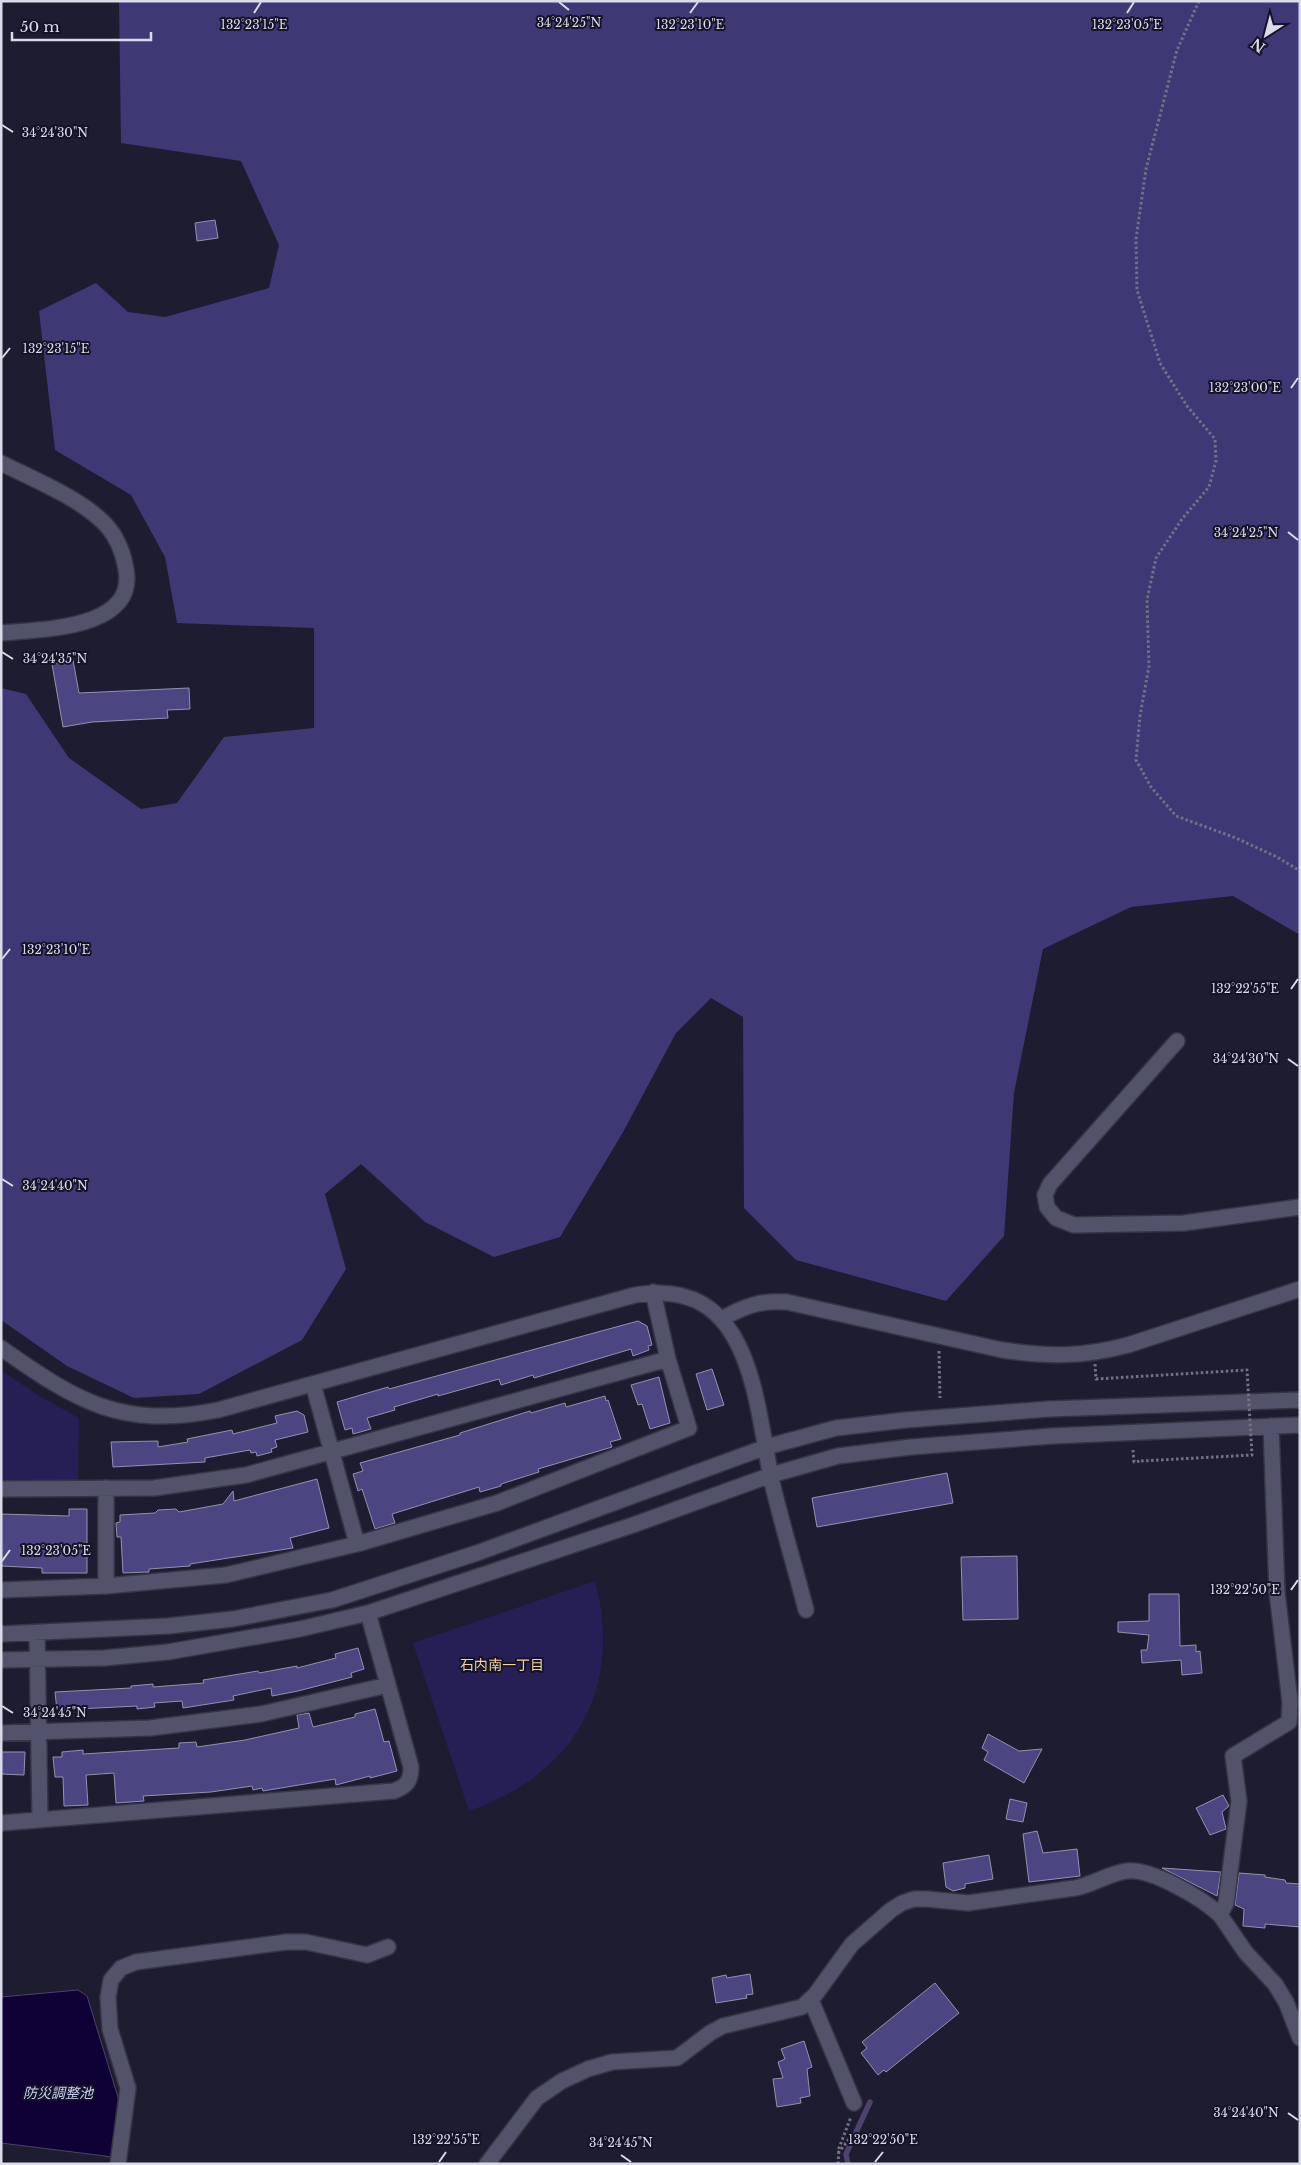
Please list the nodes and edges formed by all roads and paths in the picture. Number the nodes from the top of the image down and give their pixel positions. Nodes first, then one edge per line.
1 (1199, 1) edge
2 (1, 463) edge
3 (1, 633) edge
4 (1300, 871) edge
5 (1177, 1041) dead end
6 (1300, 1207) edge
7 (1300, 1289) edge
8 (653, 1292) junction
9 (722, 1319) junction
10 (1, 1348) edge
11 (668, 1359) junction
12 (939, 1362) dead end
13 (1095, 1364) dead end
14 (314, 1384) junction
15 (940, 1398) dead end
16 (1300, 1400) edge
17 (1300, 1425) edge
18 (1271, 1426) junction
19 (766, 1448) junction
20 (1134, 1450) dead end
21 (332, 1451) junction
22 (771, 1475) junction
23 (106, 1488) junction
24 (1, 1489) edge
25 (357, 1544) junction
26 (106, 1586) junction
27 (1, 1590) edge
28 (806, 1610) dead end
29 (368, 1613) junction
30 (37, 1633) junction
31 (1, 1634) edge
32 (1, 1660) edge
33 (38, 1660) junction
34 (388, 1685) junction
35 (1294, 1726) edge
36 (1, 1733) edge
37 (38, 1733) junction
38 (40, 1820) junction
39 (1, 1823) edge
40 (1220, 1915) junction
41 (388, 1947) dead end
42 (811, 2000) junction
43 (1300, 2038) edge
44 (854, 2103) joint
45 (850, 2138) dead end
46 (837, 2156) junction
47 (118, 2164) edge
48 (488, 2164) edge
49 (838, 2164) edge

1 - 4 path
2 - 3 street
5 - 6 street
7 - 9 street
8 - 9 street
8 - 11 street
8 - 14 street
9 - 19 street
10 - 14 street
11 - 21 street
11 - 25 street
12 - 15 path
13 - 20 path, bridge
14 - 21 street
16 - 19 street
17 - 18 street
18 - 22 street
18 - 35 street
19 - 22 street
19 - 30 street
21 - 23 street
21 - 25 street
22 - 28 street
22 - 29 street
23 - 24 street
23 - 26 street
25 - 26 street
26 - 27 street
29 - 33 street
29 - 34 street
30 - 31 street
30 - 33 street
32 - 33 street
33 - 37 street
34 - 37 street
34 - 38 street
35 - 40 street
36 - 37 street
37 - 38 street
38 - 39 street
40 - 42 street
40 - 43 street
41 - 47 street
42 - 44 street
42 - 48 street
44 - 46 path
45 - 46 path
46 - 49 path

